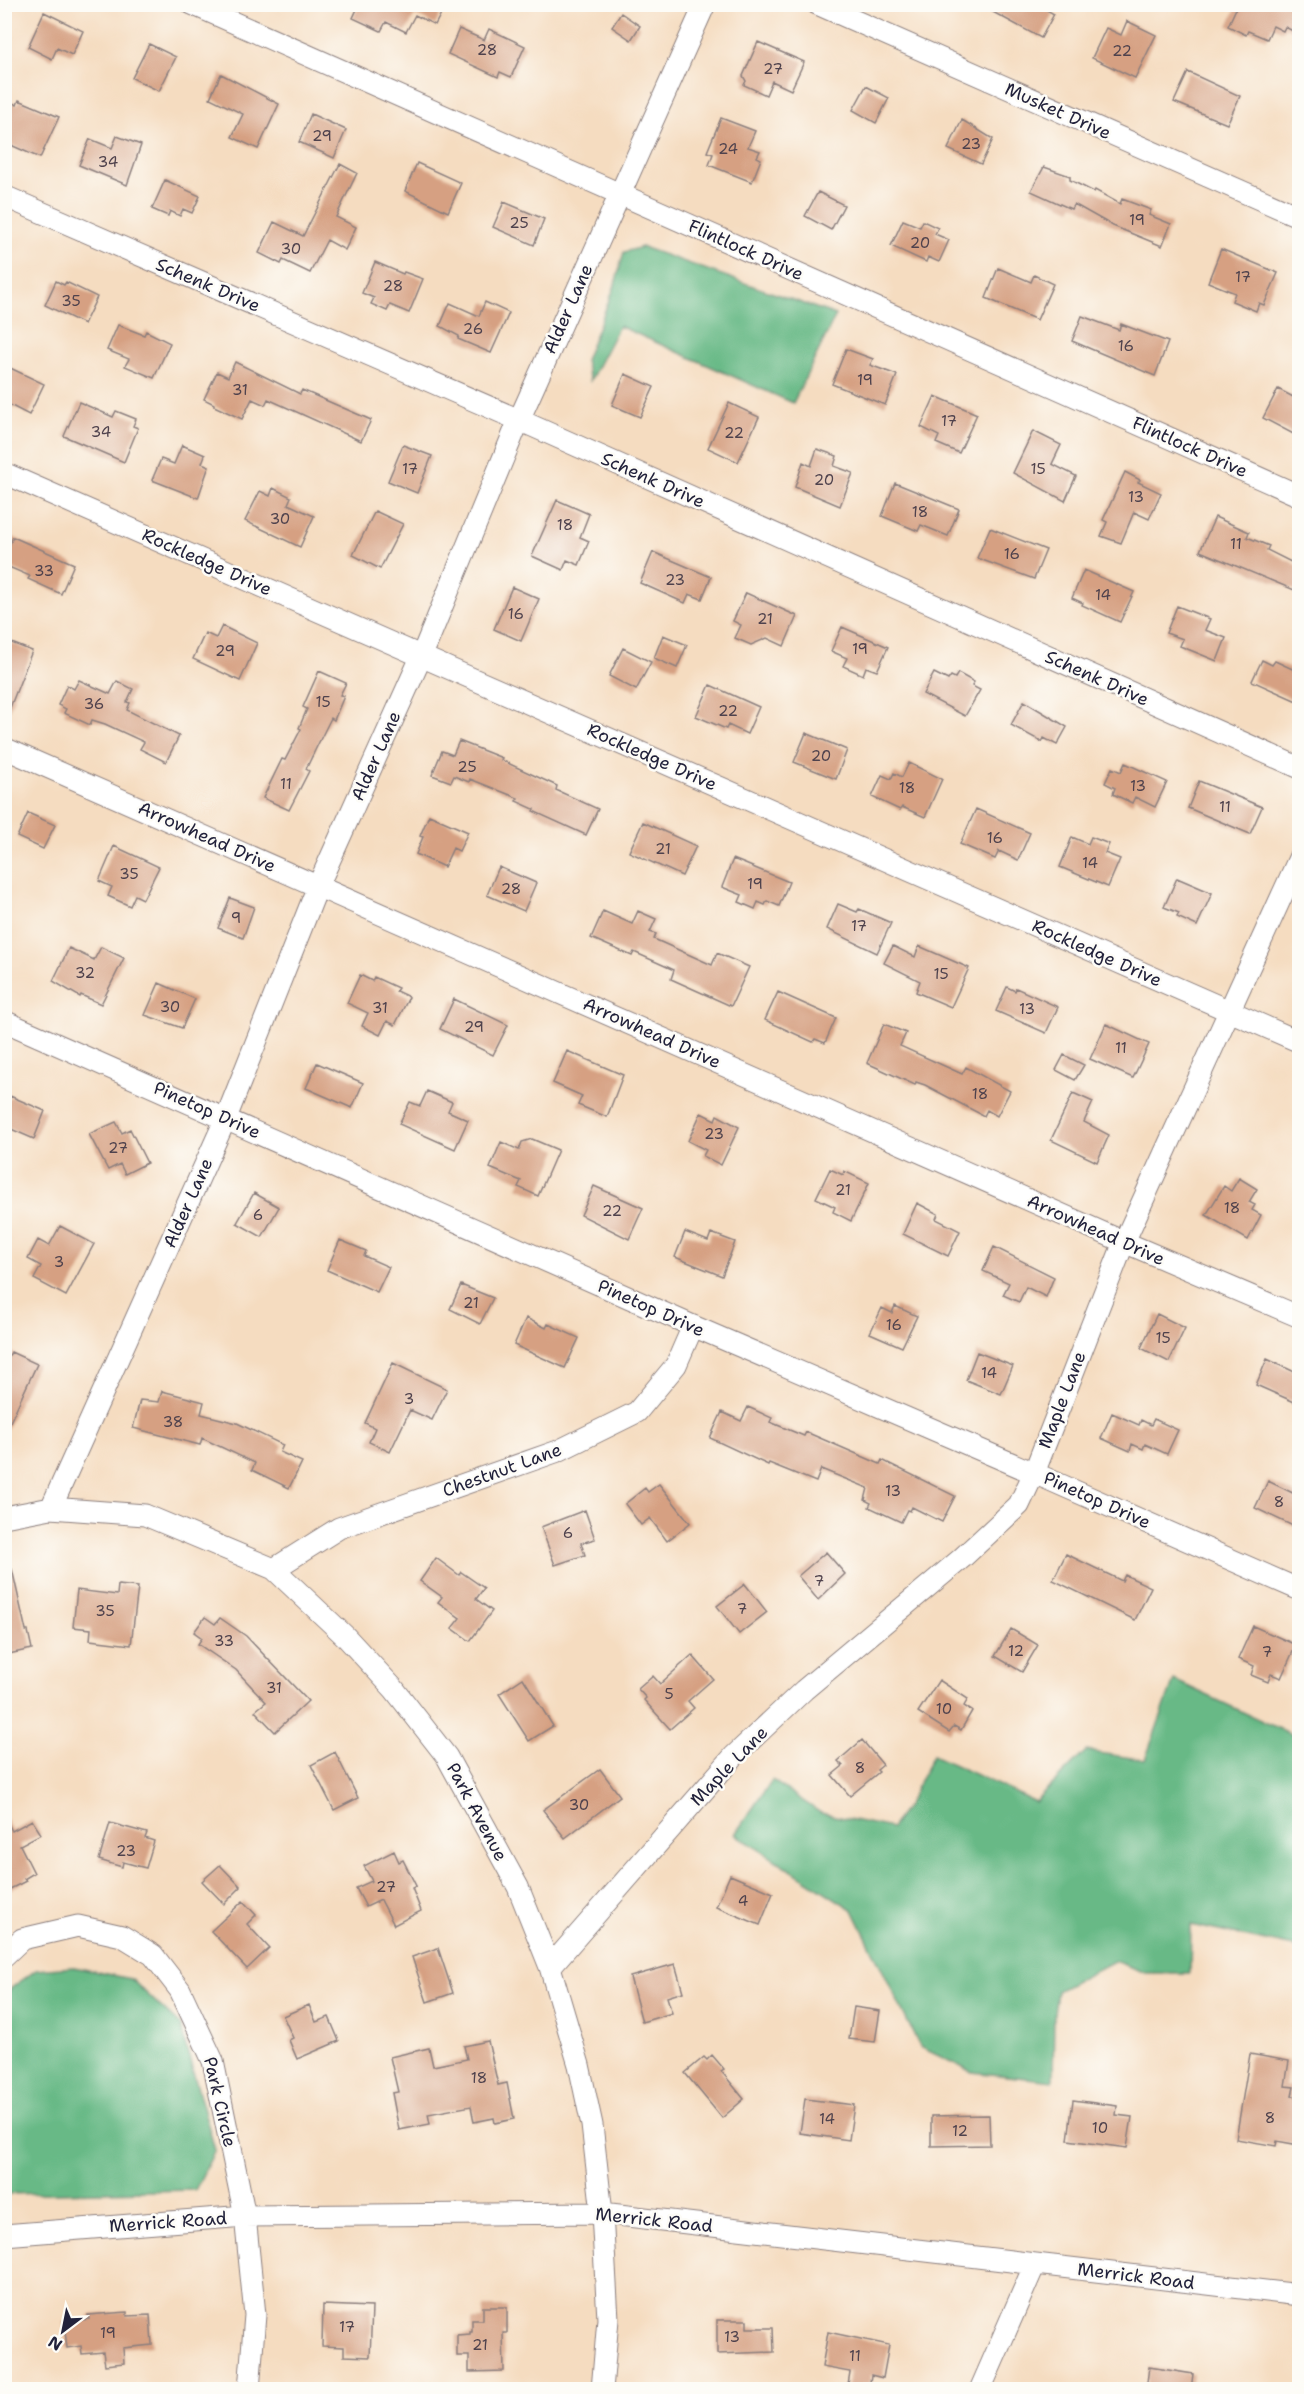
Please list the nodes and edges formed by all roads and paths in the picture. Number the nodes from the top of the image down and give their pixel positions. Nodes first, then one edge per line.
1 (192, 4) edge
2 (705, 4) edge
3 (817, 4) edge
4 (620, 193) junction
5 (4, 196) edge
6 (1299, 217) edge
7 (519, 420) junction
8 (4, 473) edge
9 (1299, 496) edge
10 (422, 655) junction
11 (4, 748) edge
12 (1299, 768) edge
13 (1299, 856) edge
14 (318, 886) junction
15 (1229, 1012) junction
16 (4, 1021) edge
17 (1299, 1042) edge
18 (226, 1118) junction
19 (1124, 1242) junction
20 (1299, 1317) edge
21 (693, 1326) junction
22 (1034, 1473) junction
23 (51, 1508) junction
24 (4, 1517) edge
25 (274, 1569) junction
26 (1299, 1590) edge
27 (4, 1956) edge
28 (550, 1968) junction
29 (602, 2213) junction
30 (244, 2216) junction
31 (4, 2235) edge
32 (1035, 2264) junction
33 (1299, 2295) edge
34 (249, 2390) edge
35 (602, 2390) edge
36 (981, 2390) edge

1 - 4 street, Flintlock Drive
2 - 4 street, Alder Lane
3 - 6 street, Musket Drive
4 - 7 street, Alder Lane
4 - 9 street, Flintlock Drive
5 - 7 street, Schenk Drive
7 - 10 street, Alder Lane
7 - 12 street, Schenk Drive
8 - 10 street, Rockledge Drive
10 - 14 street, Alder Lane
10 - 15 street, Rockledge Drive
11 - 14 street, Arrowhead Drive
13 - 15 street, Maple Lane
14 - 18 street, Alder Lane
14 - 19 street, Arrowhead Drive
15 - 17 street, Rockledge Drive
15 - 19 street, Maple Lane
16 - 18 street, Pinetop Drive
18 - 21 street, Pinetop Drive
18 - 23 street, Alder Lane
19 - 20 street, Arrowhead Drive
19 - 22 street, Maple Lane
21 - 22 street, Pinetop Drive
21 - 25 street, Chestnut Lane
22 - 26 street, Pinetop Drive
22 - 28 street, Maple Lane
23 - 24 street, Park Avenue
23 - 25 street, Park Avenue
25 - 28 street, Park Avenue
27 - 30 street, Park Circle
28 - 29 street, Park Avenue
29 - 30 street, Merrick Road
29 - 32 street, Merrick Road
29 - 35 street, Park Avenue
30 - 31 street, Merrick Road
30 - 34 street, Park Circle
32 - 33 street, Merrick Road
32 - 36 street

